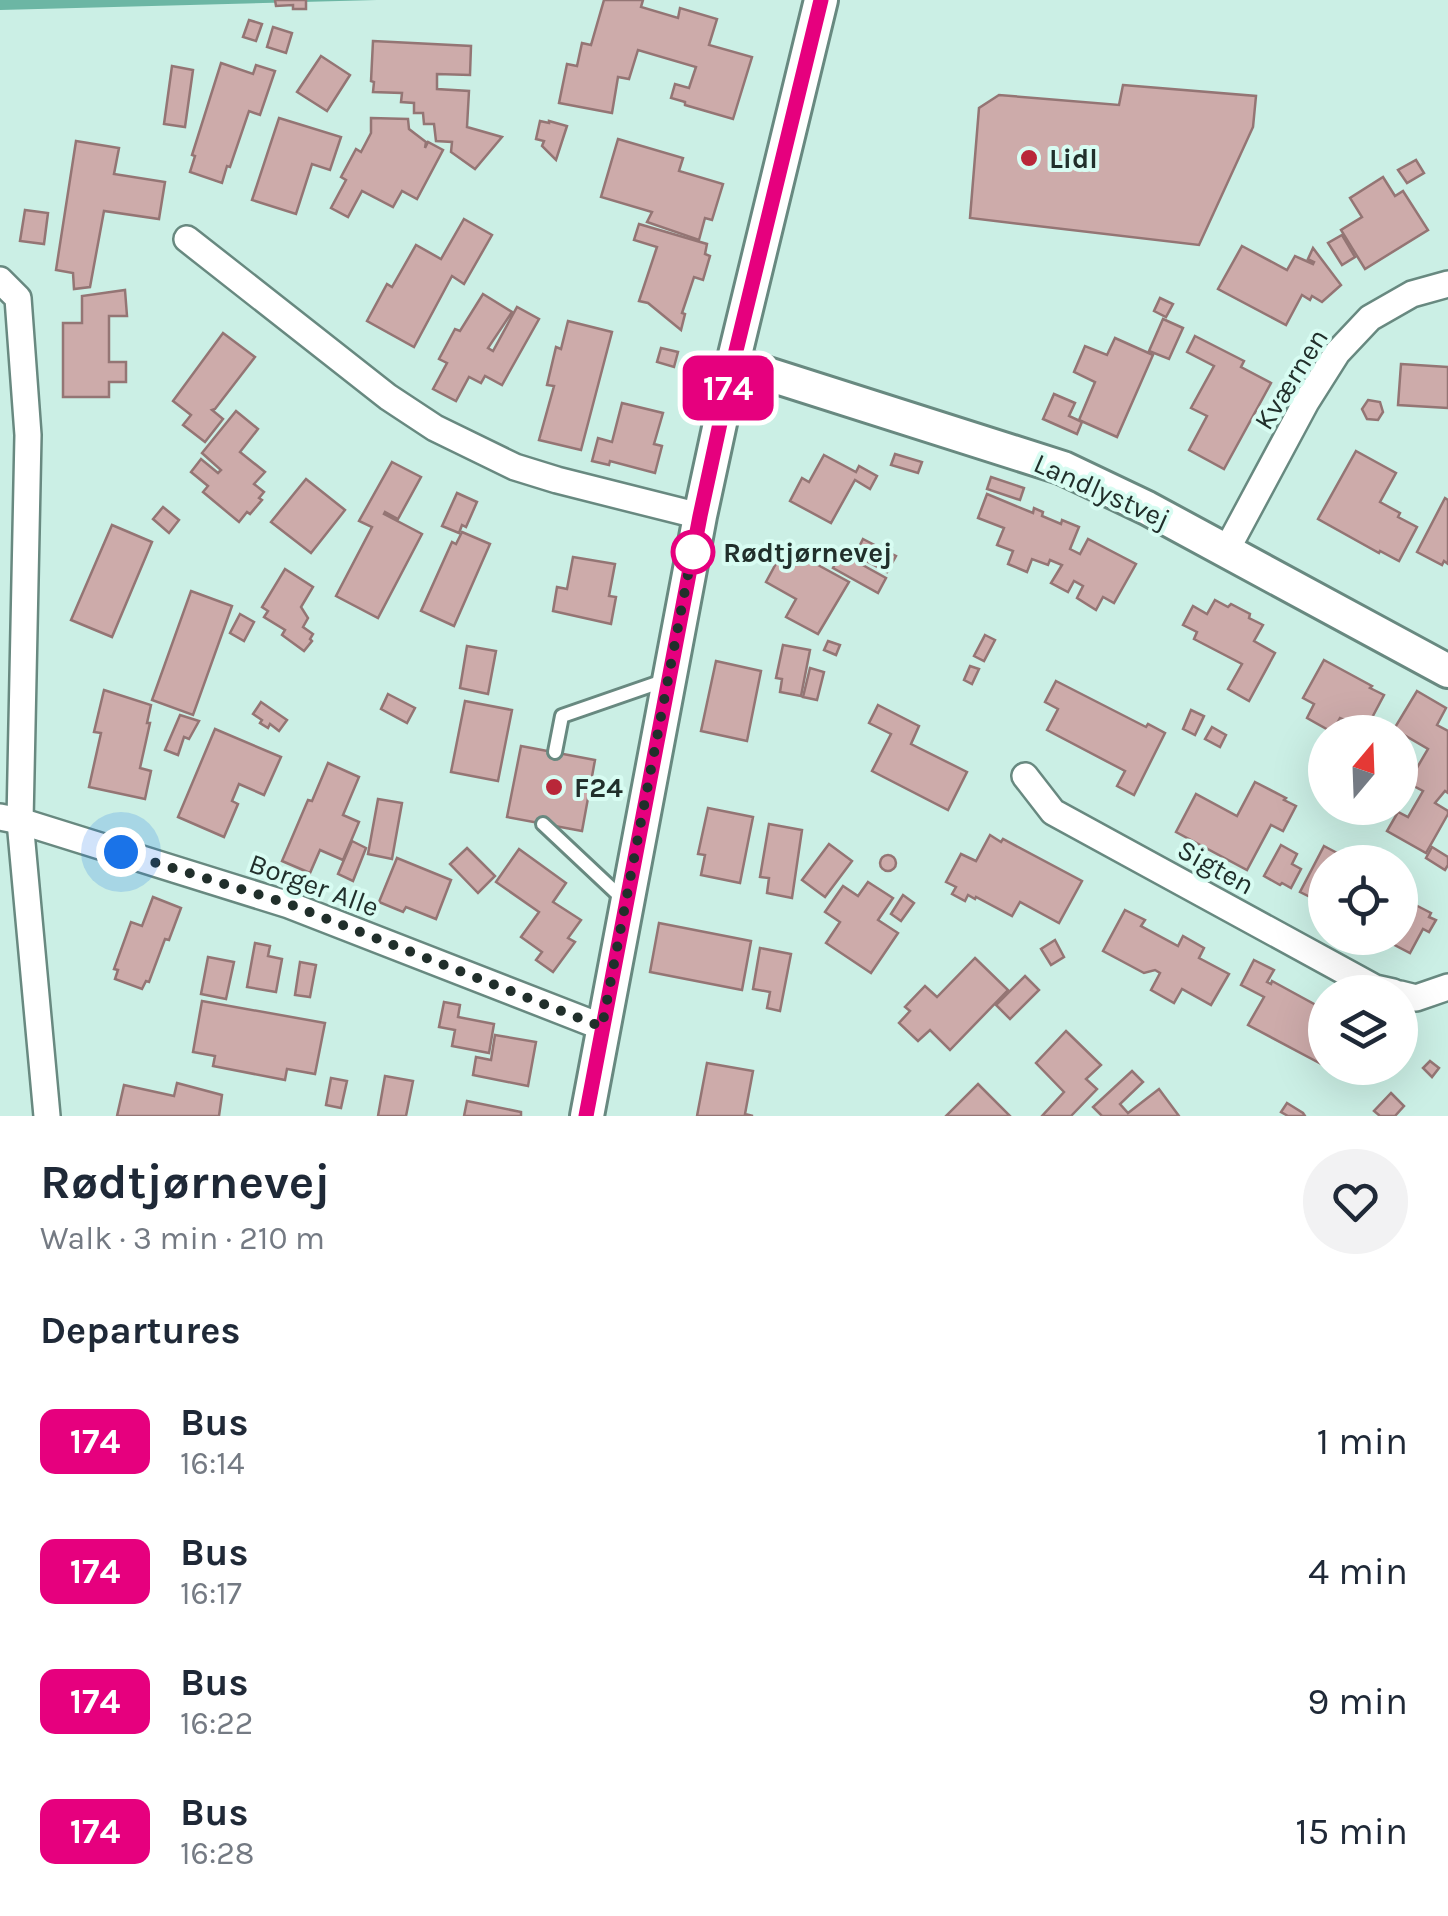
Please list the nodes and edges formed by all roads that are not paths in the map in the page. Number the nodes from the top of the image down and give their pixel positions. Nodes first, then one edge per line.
1 (821, 0) edge
2 (187, 239) dead end
3 (0, 280) edge
4 (1448, 284) edge
5 (733, 363) junction
6 (700, 516) junction
7 (1226, 551) junction
8 (1448, 671) edge
9 (668, 679) junction
10 (555, 752) dead end
11 (1025, 776) dead end
12 (10, 819) edge
13 (542, 824) dead end
14 (625, 902) junction
15 (1351, 975) edge
16 (1448, 986) edge
17 (1418, 997) edge
18 (602, 1027) junction
19 (47, 1116) edge
20 (586, 1116) edge

1 - 5 street
2 - 6 street
3 - 12 street
4 - 7 street, Kværnen
5 - 6 street
5 - 7 street, Landlystvej
6 - 9 street
7 - 8 street, Landlystvej
9 - 10 lane
9 - 14 street
11 - 15 street, Sigten
12 - 18 street, Borger Alle
12 - 19 street
13 - 14 lane
14 - 18 street
16 - 17 street, Sigten
18 - 20 street

